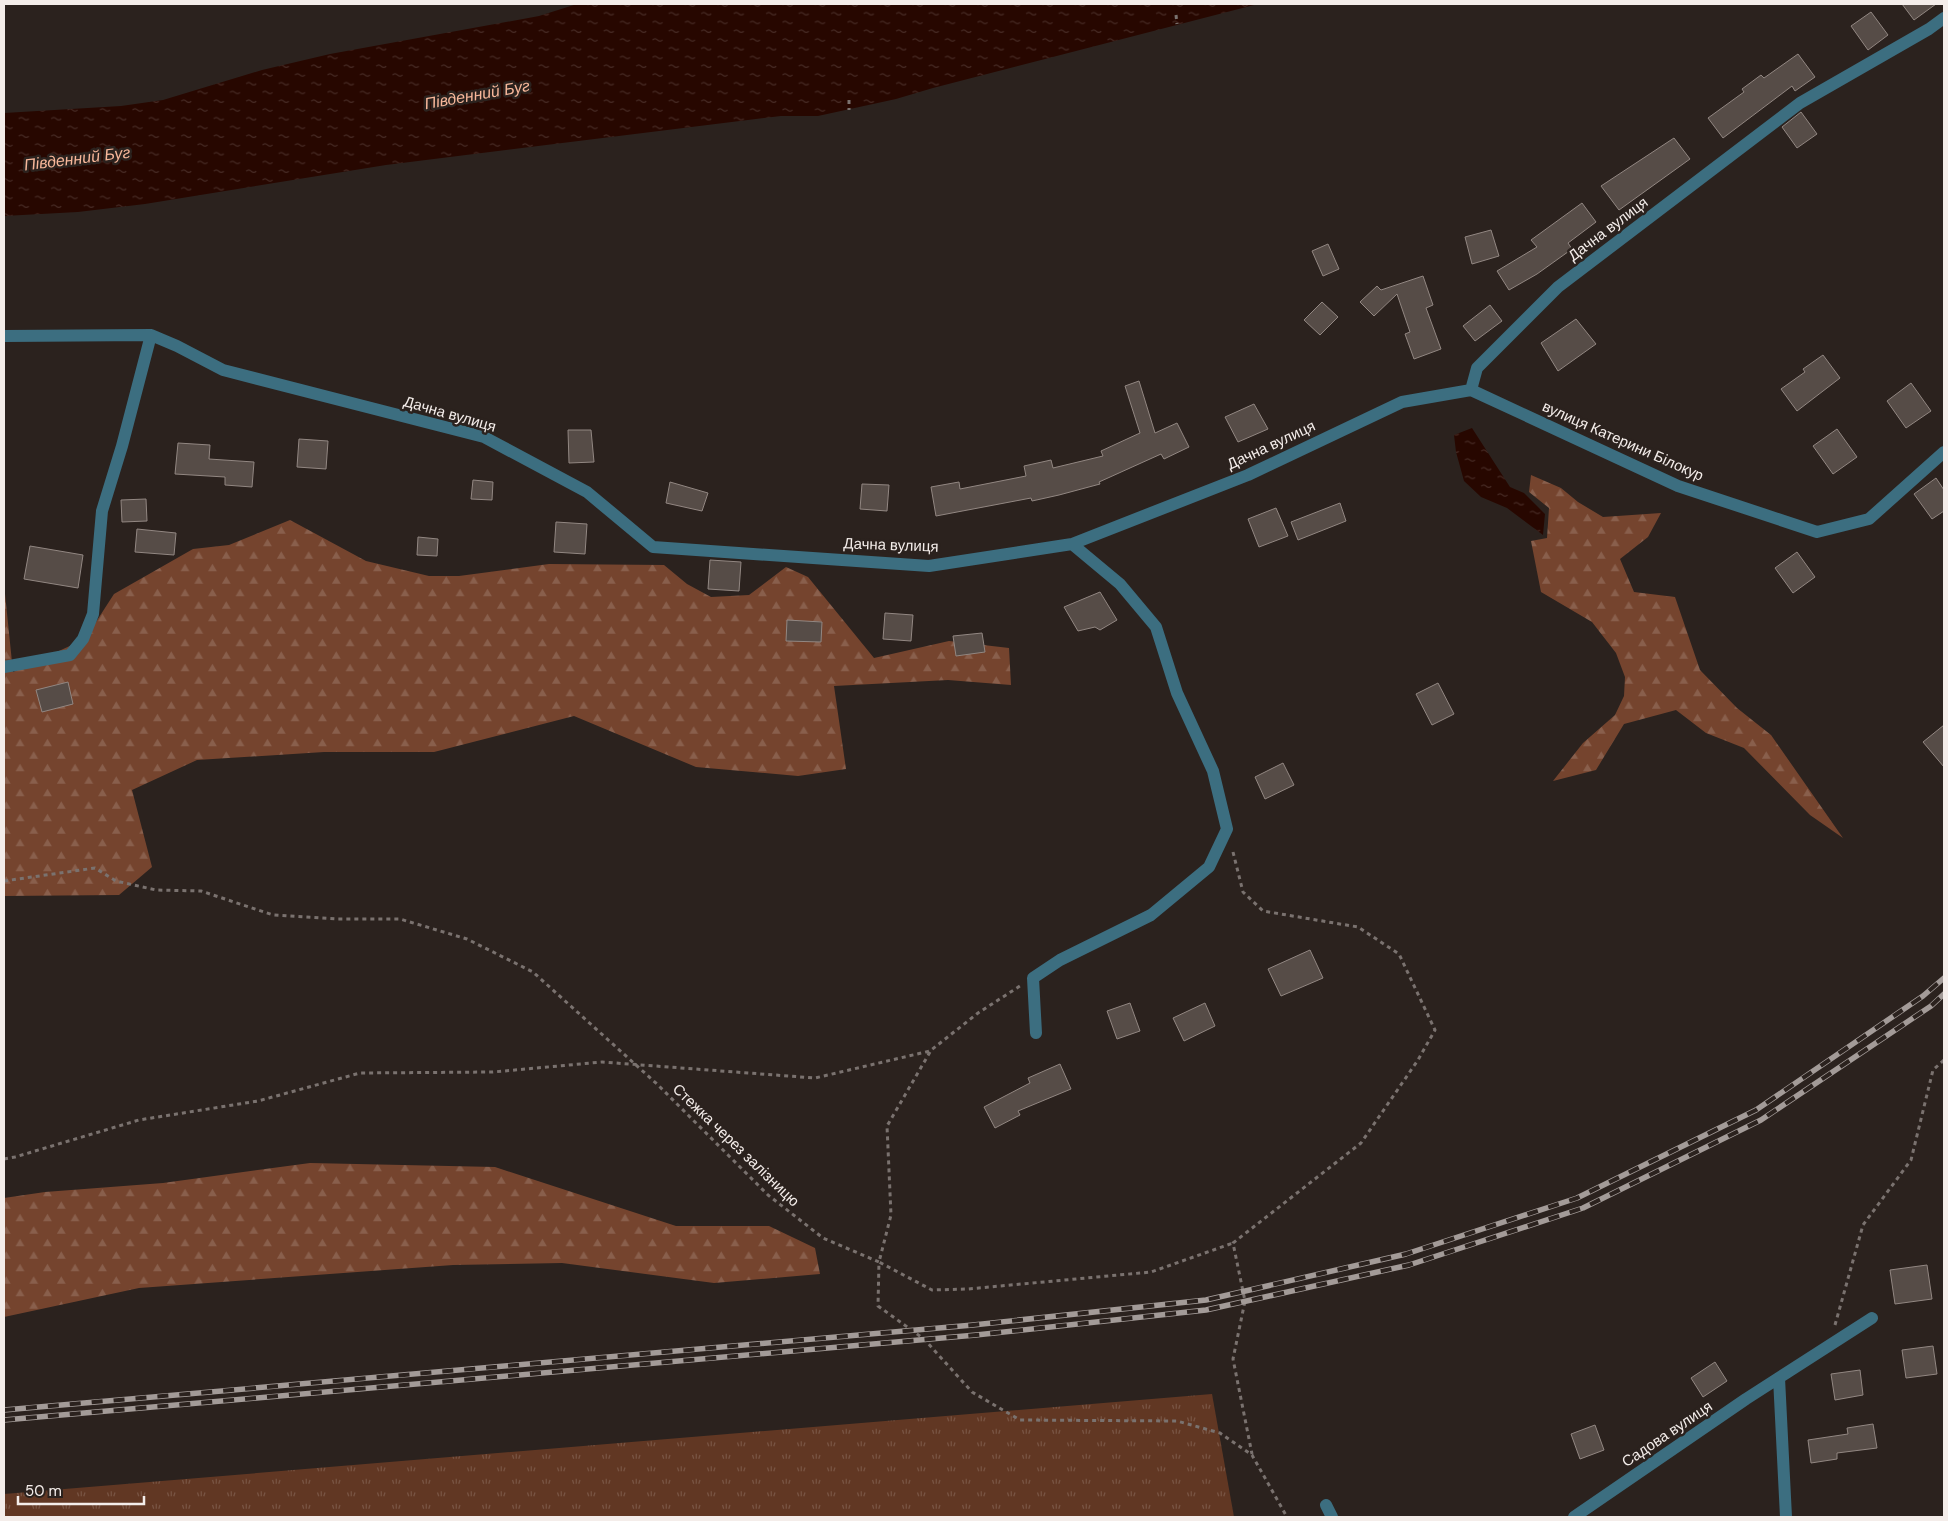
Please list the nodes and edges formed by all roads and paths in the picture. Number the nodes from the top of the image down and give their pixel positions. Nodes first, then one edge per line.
1 (1176, 15) dead end
2 (1944, 18) edge
3 (1177, 24) dead end
4 (849, 100) dead end
5 (849, 110) dead end
6 (151, 335) junction
7 (4, 336) edge
8 (1471, 390) junction
9 (1944, 452) edge
10 (1072, 544) junction
11 (4, 667) edge
12 (1227, 829) junction
13 (4, 881) edge
14 (1033, 978) junction
15 (1036, 1033) dead end
16 (930, 1051) junction
17 (1944, 1060) edge
18 (636, 1066) junction
19 (4, 1159) edge
20 (1233, 1243) junction
21 (879, 1262) junction
22 (1872, 1318) dead end
23 (1829, 1346) junction
24 (1779, 1378) junction
25 (1252, 1455) junction
26 (1326, 1505) dead end
27 (1287, 1517) edge
28 (1332, 1517) edge
29 (1574, 1517) edge
30 (1786, 1517) edge

1 - 3 path
2 - 8 street, Дачна вулиця
4 - 5 path
6 - 7 street
6 - 10 street, Дачна вулиця
6 - 11 street
8 - 9 street, вулиця Катерини Білокур
8 - 10 street, Дачна вулиця
10 - 12 street
12 - 14 street
12 - 20 path, Стежка через залізницю
13 - 18 path, Стежка через залізницю
14 - 15 street
14 - 16 path
16 - 18 path
16 - 21 path
17 - 23 path
18 - 19 path
18 - 21 path, Стежка через залізницю
20 - 21 path, Стежка через залізницю
20 - 25 path
21 - 25 path
22 - 23 street, Садова вулиця
23 - 24 street, Садова вулиця
24 - 29 street, Садова вулиця
24 - 30 street
25 - 27 path
26 - 28 street

